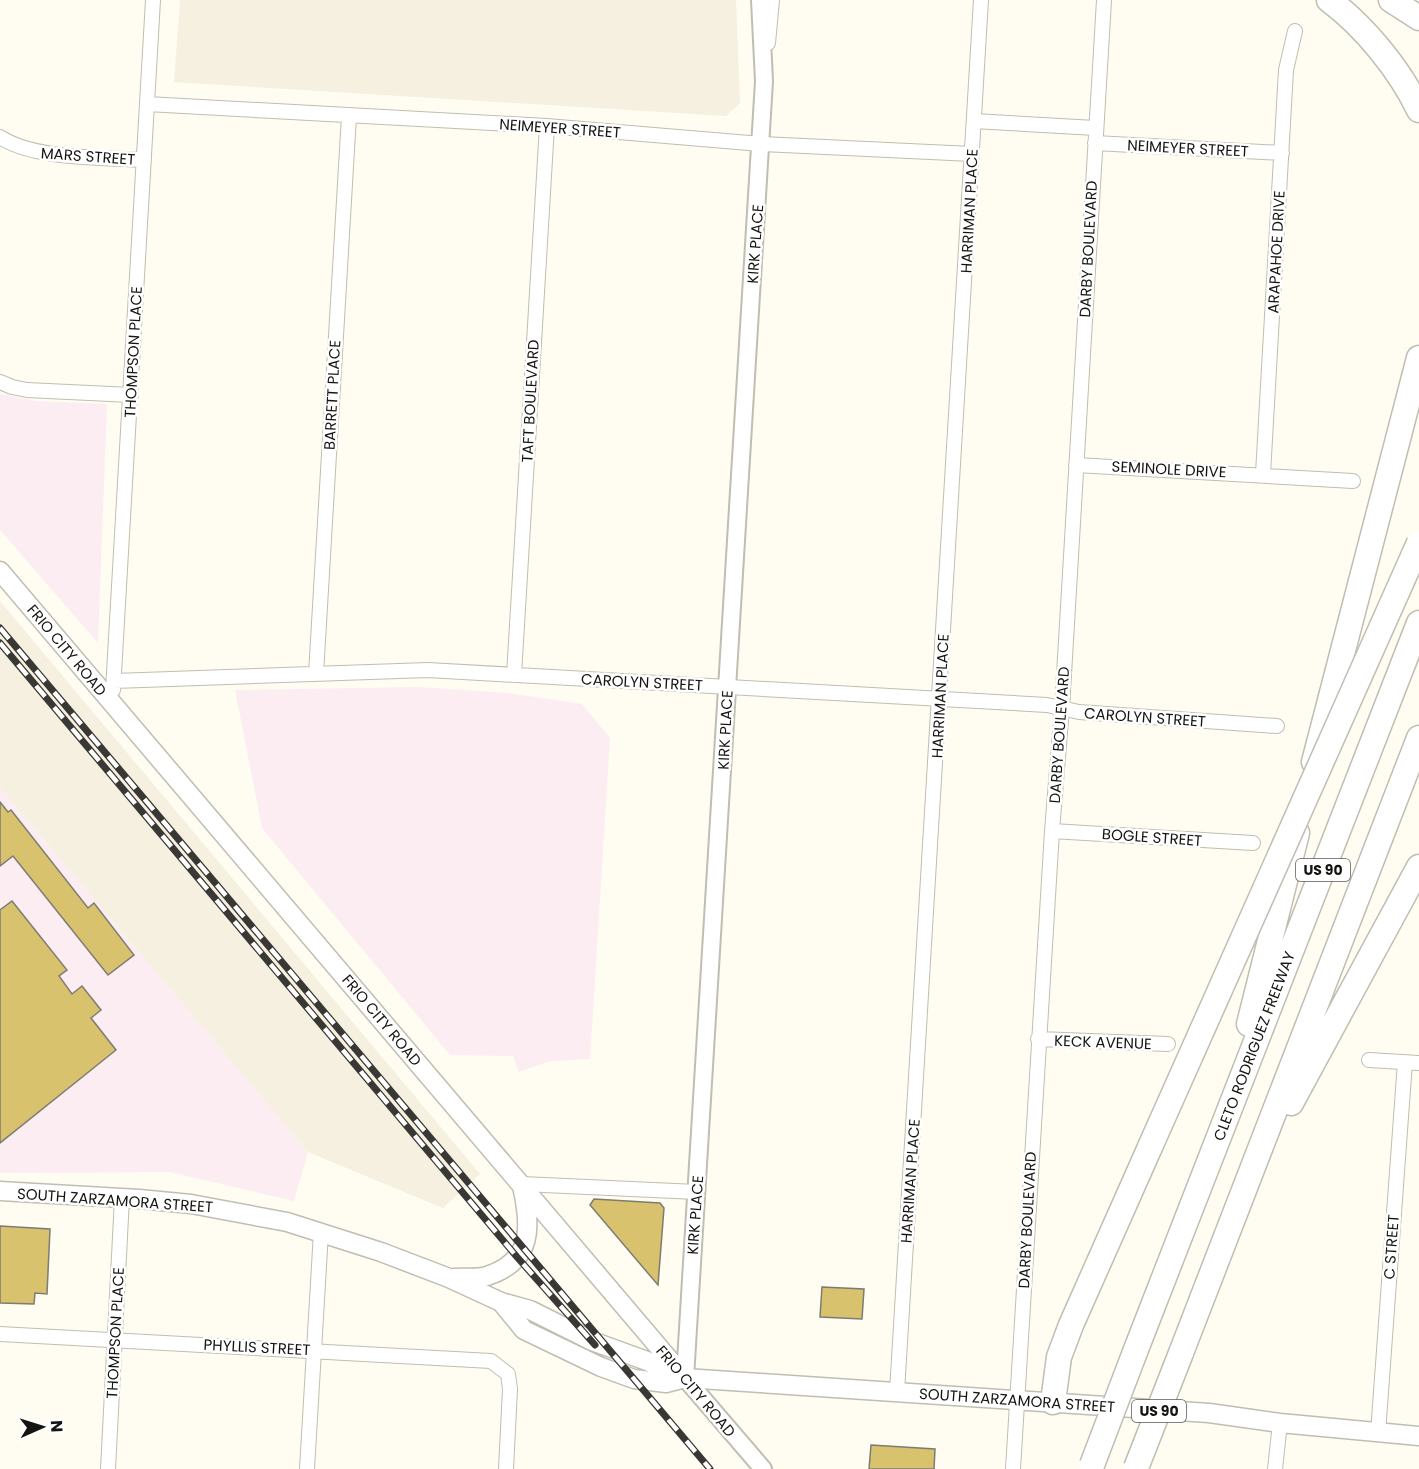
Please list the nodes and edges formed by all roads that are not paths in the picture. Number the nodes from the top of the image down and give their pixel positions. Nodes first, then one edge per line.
1 (153, 0) edge
2 (760, 0) edge
3 (772, 0) edge
4 (981, 0) edge
5 (1104, 0) edge
6 (1329, 0) edge
7 (1391, 0) edge
8 (1419, 18) edge
9 (1295, 31) dead end
10 (764, 81) junction
11 (147, 104) junction
12 (1419, 110) edge
13 (349, 116) junction
14 (974, 121) junction
15 (547, 126) junction
16 (1095, 128) junction
17 (0, 137) edge
18 (1095, 143) junction
19 (761, 144) junction
20 (1282, 153) junction
21 (972, 154) junction
22 (144, 160) junction
23 (1419, 358) edge
24 (0, 382) edge
25 (130, 395) junction
26 (1076, 465) junction
27 (1263, 474) junction
28 (1353, 481) dead end
29 (1419, 543) edge
30 (0, 571) edge
31 (1419, 623) edge
32 (316, 674) junction
33 (514, 675) junction
34 (114, 681) junction
35 (728, 687) junction
36 (940, 699) junction
37 (113, 704) junction
38 (1062, 708) junction
39 (1277, 726) dead end
40 (1419, 738) edge
41 (1052, 831) junction
42 (1253, 843) dead end
43 (1419, 867) edge
44 (1038, 1039) junction
45 (1168, 1044) dead end
46 (1370, 1060) dead end
47 (1412, 1062) edge
48 (1227, 1116) junction
49 (1249, 1179) junction
50 (522, 1184) junction
51 (0, 1191) edge
52 (697, 1192) junction
53 (122, 1198) junction
54 (321, 1232) junction
55 (449, 1278) junction
56 (0, 1334) edge
57 (115, 1340) junction
58 (313, 1350) junction
59 (685, 1378) junction
60 (897, 1392) junction
61 (1017, 1400) junction
62 (1053, 1402) junction
63 (1280, 1423) junction
64 (1378, 1432) junction
65 (1419, 1436) edge
66 (1091, 1467) edge
67 (108, 1469) edge
68 (307, 1469) edge
69 (506, 1469) edge
70 (763, 1469) edge
71 (1013, 1469) edge
72 (1136, 1469) edge
73 (1275, 1469) edge

1 - 11 street, THOMPSON PLACE
2 - 10 street, KIRK PLACE
3 - 10 street, KIRK PLACE
4 - 14 street, HARRIMAN PLACE
5 - 16 street, DARBY BOULEVARD
6 - 12 highway
7 - 8 highway
9 - 20 street, ARAPAHOE DRIVE
10 - 19 street, KIRK PLACE
11 - 13 street, NEIMEYER STREET
11 - 22 street, THOMPSON PLACE
13 - 15 street, NEIMEYER STREET
13 - 32 street, BARRETT PLACE
14 - 16 street
14 - 21 street, HARRIMAN PLACE
15 - 19 street, NEIMEYER STREET
15 - 33 street, TAFT BOULEVARD
16 - 18 street, DARBY BOULEVARD
17 - 22 street, MARS STREET
18 - 20 street, NEIMEYER STREET
18 - 26 street, DARBY BOULEVARD
19 - 21 street, NEIMEYER STREET
19 - 35 street, KIRK PLACE
20 - 27 street, ARAPAHOE DRIVE
21 - 36 street, HARRIMAN PLACE
22 - 25 street, THOMPSON PLACE
23 - 48 highway
24 - 25 street
25 - 34 street, THOMPSON PLACE
26 - 27 street, SEMINOLE DRIVE
26 - 38 street, DARBY BOULEVARD
27 - 28 street, SEMINOLE DRIVE
29 - 62 highway, bridge
30 - 37 main road, FRIO CITY ROAD
31 - 48 highway, CLETO RODRIGUEZ FREEWAY / US 90
32 - 33 street, CAROLYN STREET
32 - 34 street, CAROLYN STREET
33 - 35 street, CAROLYN STREET
34 - 37 street, THOMPSON PLACE
35 - 36 street, CAROLYN STREET
35 - 52 street, KIRK PLACE
36 - 38 street, CAROLYN STREET
36 - 60 street, HARRIMAN PLACE
37 - 50 main road, FRIO CITY ROAD
38 - 39 street, CAROLYN STREET
38 - 41 street, DARBY BOULEVARD
40 - 49 highway, US 90
41 - 42 street, BOGLE STREET
41 - 44 street, DARBY BOULEVARD
43 - 49 highway
44 - 45 street, KECK AVENUE
44 - 61 street, DARBY BOULEVARD
46 - 47 street
47 - 64 street, C STREET
48 - 66 highway, CLETO RODRIGUEZ FREEWAY / US 90, bridge
49 - 72 highway, US 90, bridge
50 - 52 street
50 - 55 main road
50 - 59 main road, FRIO CITY ROAD
51 - 53 main road, SOUTH ZARZAMORA STREET
52 - 59 street, KIRK PLACE
53 - 54 main road, SOUTH ZARZAMORA STREET
53 - 57 street, THOMPSON PLACE
54 - 55 main road, SOUTH ZARZAMORA STREET
54 - 58 street
55 - 59 main road, SOUTH ZARZAMORA STREET
56 - 57 street, PHYLLIS STREET
57 - 58 street, PHYLLIS STREET
57 - 67 street, THOMPSON PLACE
58 - 68 street
58 - 69 street, PHYLLIS STREET
59 - 60 main road, SOUTH ZARZAMORA STREET
59 - 70 street, FRIO CITY ROAD
60 - 61 main road, SOUTH ZARZAMORA STREET
61 - 62 main road, SOUTH ZARZAMORA STREET
61 - 71 street, DARBY BOULEVARD
62 - 63 main road, SOUTH ZARZAMORA STREET
63 - 64 main road, SOUTH ZARZAMORA STREET
63 - 73 street
64 - 65 main road, SOUTH ZARZAMORA STREET

